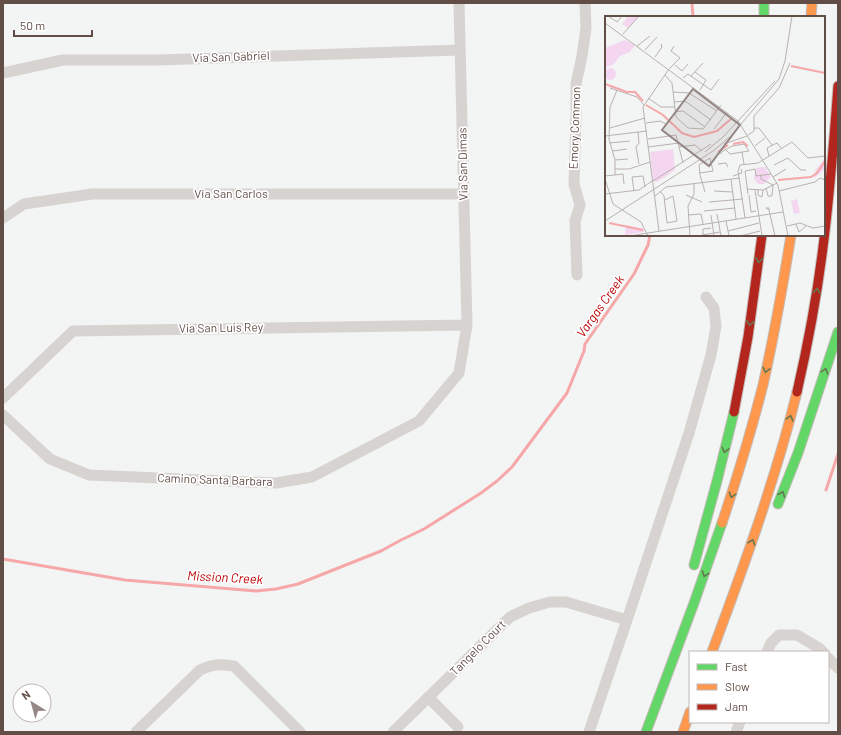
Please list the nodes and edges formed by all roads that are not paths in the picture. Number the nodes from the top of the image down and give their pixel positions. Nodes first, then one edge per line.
1 (459, 3) edge
2 (585, 3) edge
3 (764, 3) edge
4 (812, 3) edge
5 (764, 16) edge
6 (811, 16) edge
7 (460, 50) junction
8 (3, 73) edge
9 (838, 86) edge
10 (464, 194) junction
11 (3, 218) edge
12 (762, 236) edge
13 (791, 236) edge
14 (577, 275) dead end
15 (706, 297) dead end
16 (467, 325) junction
17 (838, 332) edge
18 (3, 398) edge
19 (3, 415) edge
20 (775, 512) dead end
21 (759, 547) dead end
22 (692, 572) dead end
23 (627, 620) junction
24 (676, 626) dead end
25 (720, 632) junction
26 (712, 651) edge
27 (767, 651) edge
28 (821, 651) edge
29 (829, 659) edge
30 (838, 668) edge
31 (428, 697) junction
32 (689, 714) edge
33 (458, 727) dead end
34 (136, 732) edge
35 (300, 732) edge
36 (393, 732) edge
37 (589, 732) edge
38 (646, 732) edge
39 (682, 732) edge

1 - 7 street, Via San Dimas
2 - 14 street, Emory Common
3 - 5 highway
4 - 6 highway
7 - 8 street, Via San Gabriel
7 - 10 street, Via San Dimas
25 -> 9 highway
10 - 11 street, Via San Carlos
10 - 16 street, Via San Dimas
12 -> 22 highway
13 -> 38 highway
15 - 23 street
16 - 18 street, Via San Luis Rey
16 - 19 street, Camino Santa Barbara
20 -> 17 highway
21 - 25 highway
23 - 31 street, Tangelo Court
23 - 37 street
24 - 38 highway
25 - 26 highway
27 - 28 street
29 - 30 street
31 - 33 street
31 - 36 street, Tangelo Court
32 - 39 highway
34 - 35 street

